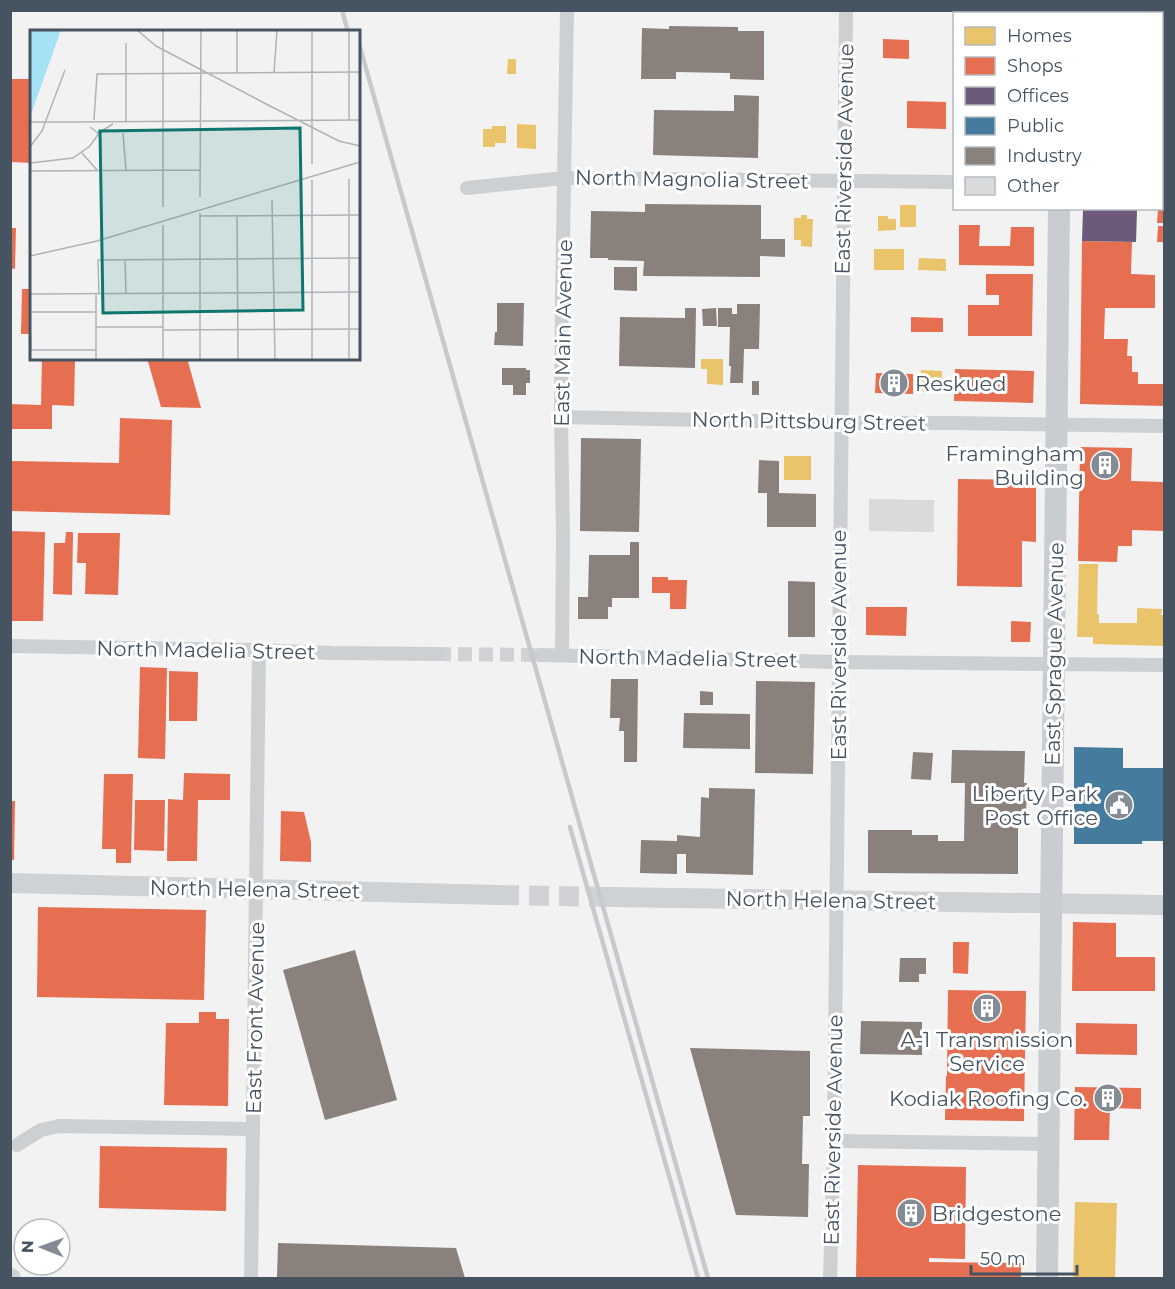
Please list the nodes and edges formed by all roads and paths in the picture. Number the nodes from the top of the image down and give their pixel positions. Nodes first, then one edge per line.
1 (567, 10) edge
2 (846, 10) edge
3 (564, 178) junction
4 (843, 181) junction
5 (953, 182) edge
6 (467, 188) dead end
7 (1059, 210) edge
8 (561, 417) junction
9 (840, 423) junction
10 (1056, 424) junction
11 (1164, 426) edge
12 (10, 646) edge
13 (259, 650) junction
14 (437, 654) tunnel mouth
15 (539, 655) tunnel mouth
16 (562, 655) junction
17 (838, 662) junction
18 (1054, 664) junction
19 (1164, 665) edge
20 (10, 883) edge
21 (256, 889) junction
22 (499, 895) tunnel mouth
23 (610, 897) tunnel mouth
24 (836, 901) junction
25 (1052, 903) junction
26 (1164, 905) edge
27 (253, 1129) junction
28 (834, 1141) junction
29 (1049, 1144) junction
30 (17, 1145) dead end
31 (251, 1278) edge
32 (830, 1278) edge
33 (1047, 1278) edge

1 - 3 street, East Main Avenue
2 - 4 street, East Riverside Avenue
3 - 4 street, North Magnolia Street
3 - 6 street, North Magnolia Street
3 - 8 street, East Main Avenue
4 - 5 street, North Magnolia Street
4 - 9 street, East Riverside Avenue
7 - 10 main road, East Sprague Avenue
8 - 9 street, North Pittsburg Street
8 - 16 street, East Main Avenue
9 - 10 street, North Pittsburg Street
9 - 17 street, East Riverside Avenue
10 - 11 street, North Pittsburg Street
10 - 18 main road, East Sprague Avenue
12 - 13 street, North Madelia Street
13 - 14 street, North Madelia Street
13 - 21 street, East Front Avenue
15 - 16 street, North Madelia Street
16 - 17 street, North Madelia Street
17 - 18 street, North Madelia Street
17 - 24 street, East Riverside Avenue
18 - 19 street, North Madelia Street
18 - 25 main road, East Sprague Avenue
20 - 21 street, North Helena Street
21 - 22 street, North Helena Street
21 - 27 street, East Front Avenue
23 - 24 street, North Helena Street
24 - 25 street, North Helena Street
24 - 28 street, East Riverside Avenue
25 - 26 street, North Helena Street
25 - 29 main road, East Sprague Avenue
27 - 30 street
27 - 31 street, East Front Avenue
28 - 29 street
28 - 32 street, East Riverside Avenue
29 - 33 main road, East Sprague Avenue

